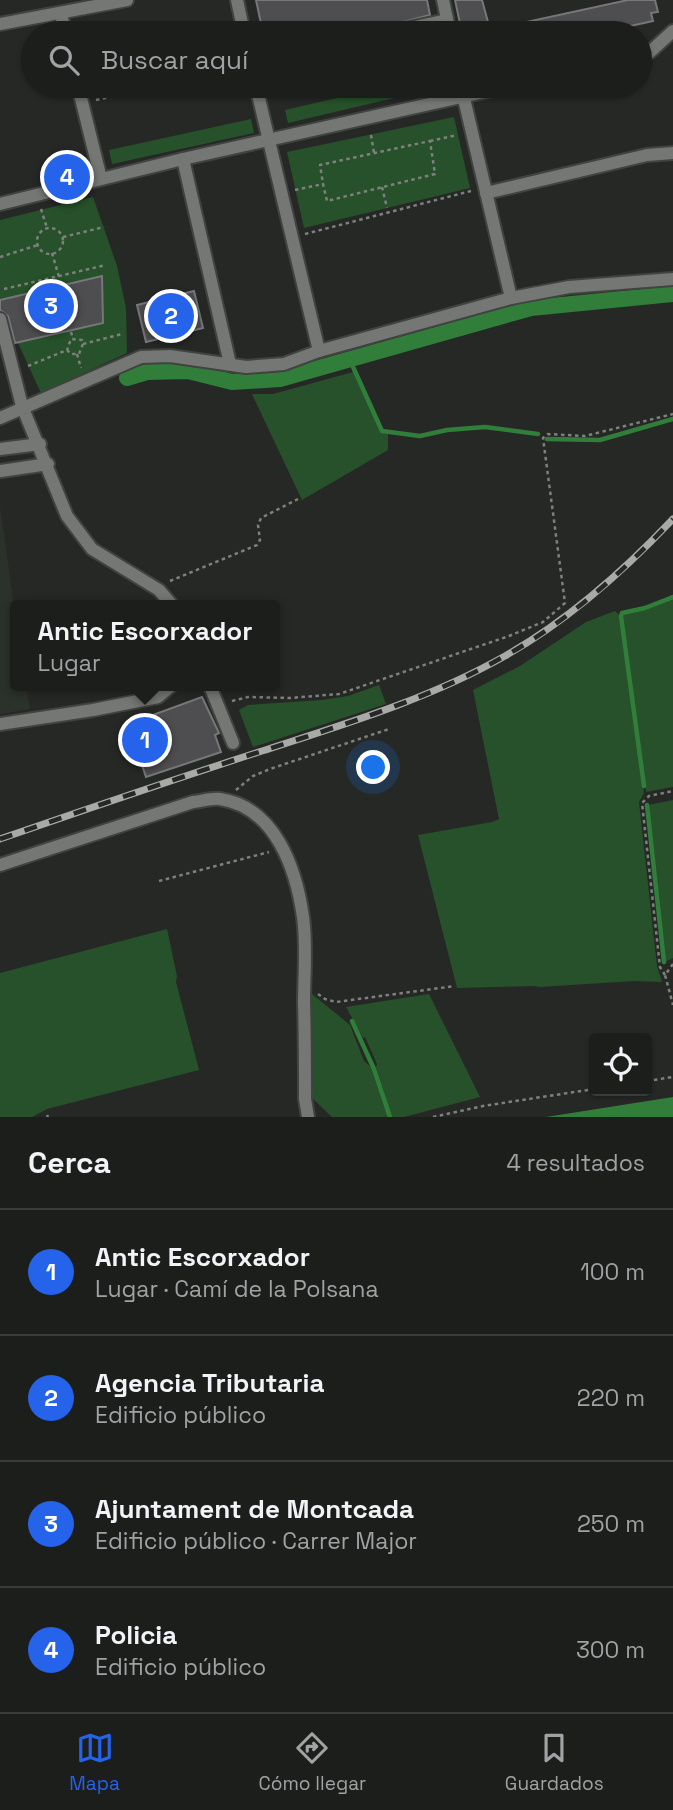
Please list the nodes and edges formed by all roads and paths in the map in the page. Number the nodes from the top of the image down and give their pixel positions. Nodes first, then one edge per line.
1 (127, 0) edge
2 (237, 0) edge
3 (443, 0) edge
4 (61, 13) junction
5 (447, 20) joint
6 (63, 21) edge
7 (241, 21) edge
8 (442, 21) edge
9 (0, 24) edge
10 (673, 31) edge
11 (652, 50) edge
12 (82, 98) edge
13 (105, 98) edge
14 (259, 98) edge
15 (434, 98) edge
16 (464, 98) edge
17 (83, 103) junction
18 (371, 135) dead end
19 (459, 135) dead end
20 (268, 140) junction
21 (430, 141) junction
22 (374, 153) junction
23 (673, 153) edge
24 (183, 159) junction
25 (101, 179) junction
26 (323, 184) junction
27 (382, 187) junction
28 (295, 190) dead end
29 (485, 190) junction
30 (0, 204) edge
31 (387, 208) dead end
32 (104, 227) dead end
33 (62, 237) junction
34 (291, 238) junction
35 (38, 245) junction
36 (52, 253) junction
37 (0, 257) edge
38 (106, 265) dead end
39 (59, 277) junction
40 (673, 279) edge
41 (4, 289) dead end
42 (511, 298) junction
43 (0, 319) edge
44 (71, 332) dead end
45 (121, 334) dead end
46 (73, 339) junction
47 (83, 344) junction
48 (67, 350) junction
49 (319, 351) junction
50 (77, 354) junction
51 (230, 363) junction
52 (28, 366) dead end
53 (83, 373) dead end
54 (22, 406) junction
55 (673, 414) edge
56 (0, 418) edge
57 (38, 440) junction
58 (0, 449) edge
59 (48, 464) junction
60 (1, 471) edge
61 (298, 499) dead end
62 (159, 590) junction
63 (168, 600) edge
64 (165, 691) edge
65 (212, 691) edge
66 (221, 708) junction
67 (0, 724) edge
68 (389, 729) dead end
69 (233, 743) dead end
70 (673, 791) edge
71 (229, 802) junction
72 (282, 848) junction
73 (0, 865) edge
74 (159, 881) dead end
75 (673, 964) edge
76 (665, 975) junction
77 (304, 983) junction
78 (455, 986) dead end
79 (673, 1005) edge
80 (673, 1077) edge
81 (652, 1080) edge
82 (589, 1090) edge
83 (308, 1117) edge
84 (433, 1117) edge

1 - 4 street
2 - 7 street
3 - 5 street
4 - 6 street
4 - 9 street
5 - 8 street
10 - 11 street
12 - 17 street
13 - 17 path
14 - 20 street
15 - 20 street
16 - 29 street
17 - 25 street
18 - 22 path
19 - 21 path
20 - 24 street
20 - 34 street
21 - 22 path
21 - 27 path
22 - 26 path
23 - 29 street
24 - 25 street
24 - 51 street
25 - 30 street
26 - 27 path
26 - 28 path
27 - 31 path
29 - 34 path
29 - 42 street
32 - 33 path
33 - 35 path
33 - 36 path
34 - 49 street
35 - 36 path
35 - 37 path
36 - 39 path
38 - 39 path
39 - 41 path
40 - 42 street
42 - 49 street
43 - 54 street
44 - 46 path
45 - 47 path
46 - 47 path
46 - 48 path
47 - 50 path
48 - 50 path
48 - 52 path
49 - 51 street
50 - 53 path
51 - 54 street
54 - 56 street
54 - 57 street
55 - 66 path
57 - 58 street
57 - 59 street
59 - 60 street
59 - 62 street
61 - 62 path
62 - 63 street
64 - 67 street
65 - 66 street
66 - 69 street
68 - 71 path
70 - 76 path
71 - 72 street
71 - 73 street
72 - 74 path
72 - 77 street
75 - 76 path
76 - 79 path
77 - 78 path
77 - 83 street
80 - 81 path
82 - 84 path

